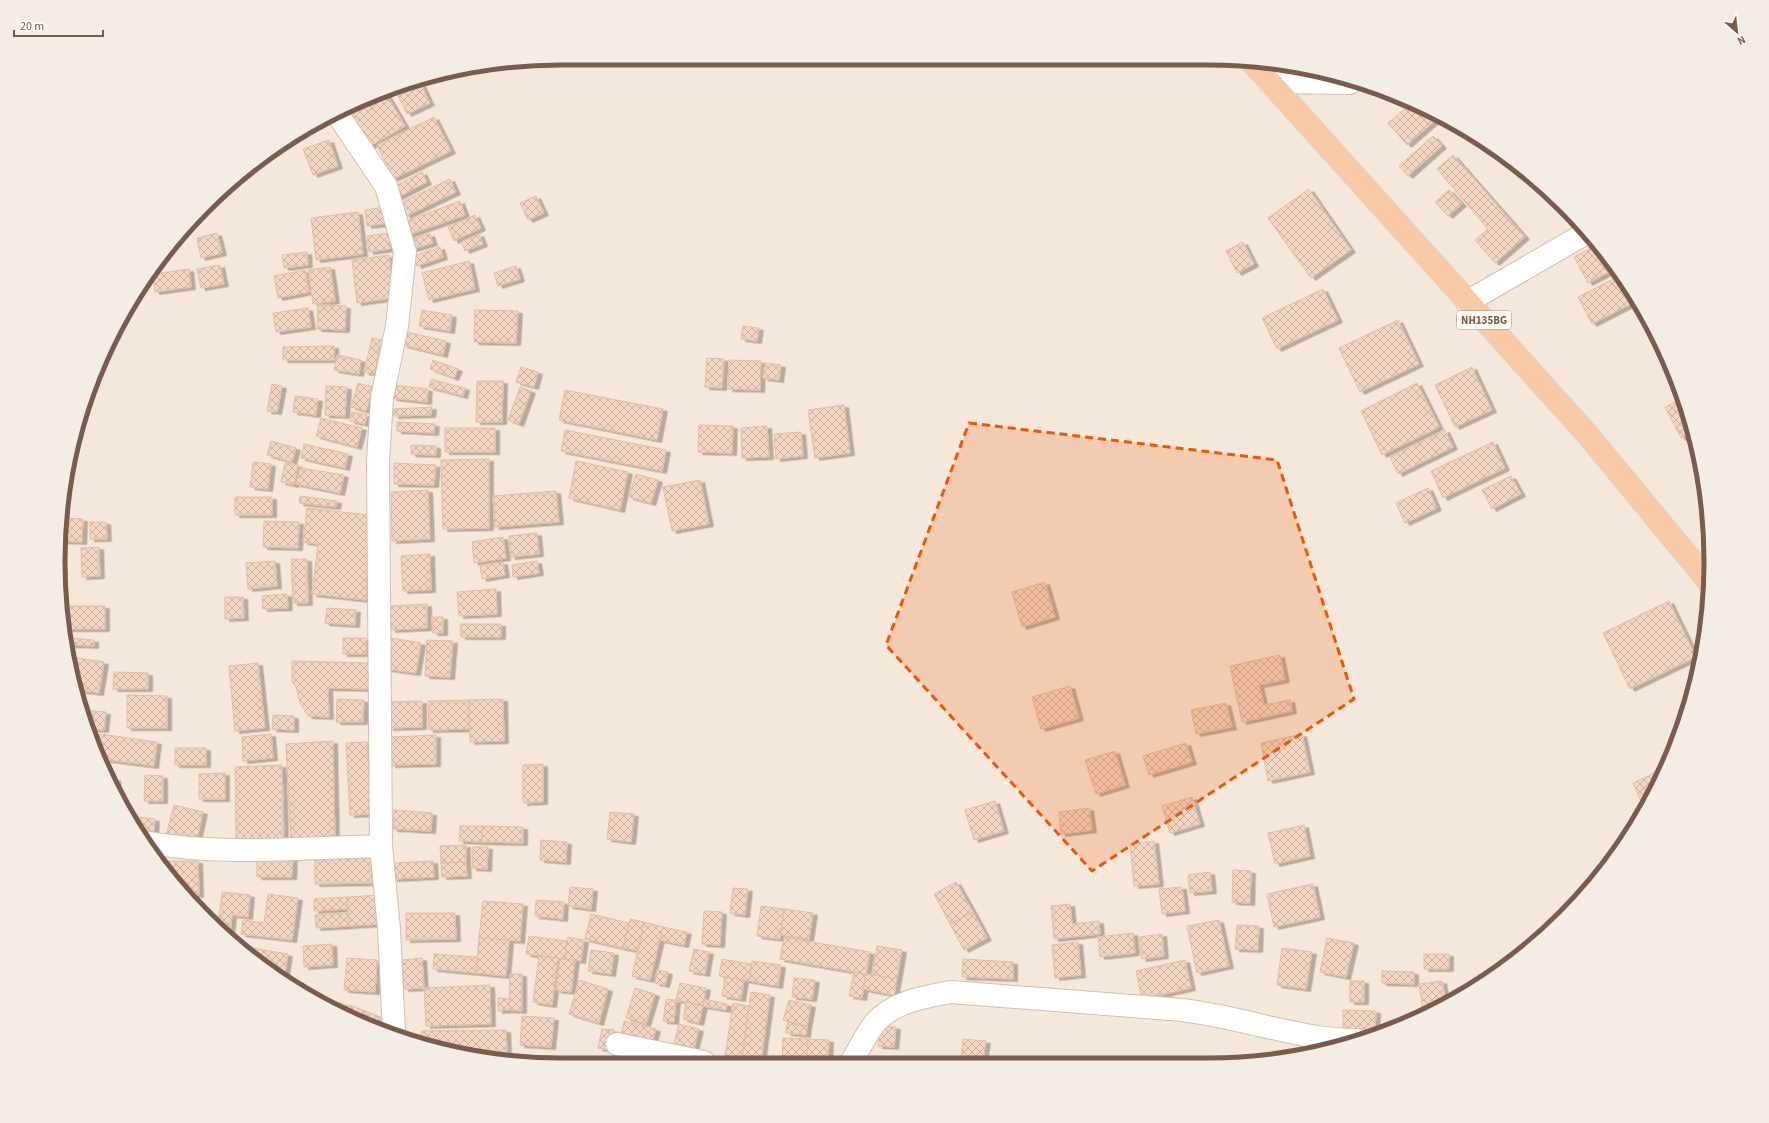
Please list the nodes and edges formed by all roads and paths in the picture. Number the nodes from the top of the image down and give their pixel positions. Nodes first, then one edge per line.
1 (1256, 68) edge
2 (1268, 82) junction
3 (1339, 83) edge
4 (340, 117) edge
5 (1582, 235) edge
6 (1467, 302) junction
7 (1704, 575) edge
8 (154, 844) edge
9 (381, 846) junction
10 (394, 1029) edge
11 (1337, 1041) edge
12 (617, 1044) dead end
13 (685, 1058) edge
14 (853, 1058) edge

1 - 2 highway, NH135BG
2 - 3 street
2 - 6 highway, NH135BG
4 - 9 street
5 - 6 street
6 - 7 highway, NH135BG
8 - 9 street
9 - 10 street
11 - 14 street
12 - 13 street

